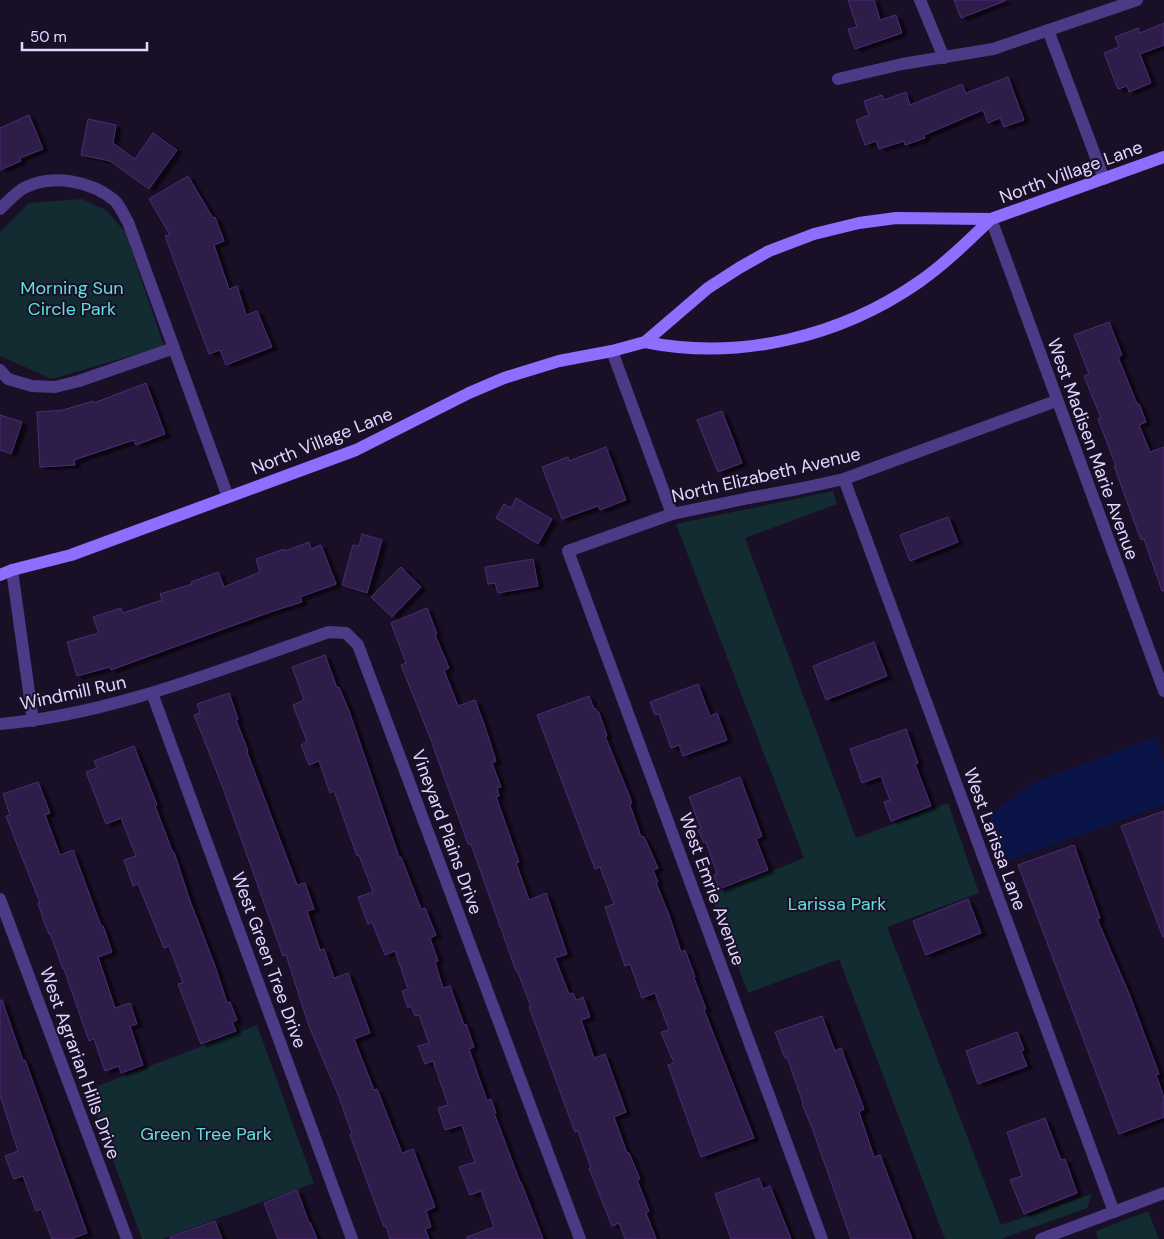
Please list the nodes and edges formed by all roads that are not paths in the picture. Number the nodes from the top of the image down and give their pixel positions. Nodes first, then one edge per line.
1 (920, 0) edge
2 (1137, 0) edge
3 (1048, 30) junction
4 (944, 58) junction
5 (838, 79) dead end
6 (1164, 157) edge
7 (1104, 179) junction
8 (0, 210) edge
9 (991, 219) junction
10 (645, 342) junction
11 (174, 348) junction
12 (612, 351) junction
13 (0, 370) edge
14 (1056, 401) junction
15 (844, 479) junction
16 (228, 497) junction
17 (672, 514) junction
18 (568, 551) joint
19 (4, 570) edge
20 (1164, 691) edge
21 (152, 693) junction
22 (33, 721) junction
23 (0, 724) edge
24 (0, 899) edge
25 (1164, 1193) edge
26 (1114, 1212) junction
27 (126, 1239) edge
28 (352, 1239) edge
29 (580, 1239) edge
30 (822, 1239) edge
31 (1041, 1239) edge

1 - 4 street
2 - 3 street
3 - 4 street
3 - 7 street
4 - 5 street
6 - 7 street, North Village Lane
7 - 9 street, North Village Lane
8 - 11 street
9 - 10 street, North Village Lane
9 - 10 street, North Village Lane
9 - 14 street, West Madisen Marie Avenue
10 - 12 street, North Village Lane
11 - 13 street
11 - 16 street
12 - 16 street, North Village Lane
12 - 17 street
14 - 15 street, North Elizabeth Avenue
14 - 20 street, West Madisen Marie Avenue
15 - 17 street, North Elizabeth Avenue
15 - 26 street, West Larissa Lane
16 - 19 street, North Village Lane
17 - 18 street, North Elizabeth Avenue
18 - 30 street, West Emrie Avenue
19 - 22 street
21 - 22 street, Windmill Run
21 - 28 street, West Green Tree Drive
21 - 29 street, Vineyard Plains Drive
22 - 23 street, Windmill Run
24 - 27 street, West Agrarian Hills Drive
25 - 26 street
26 - 31 street

